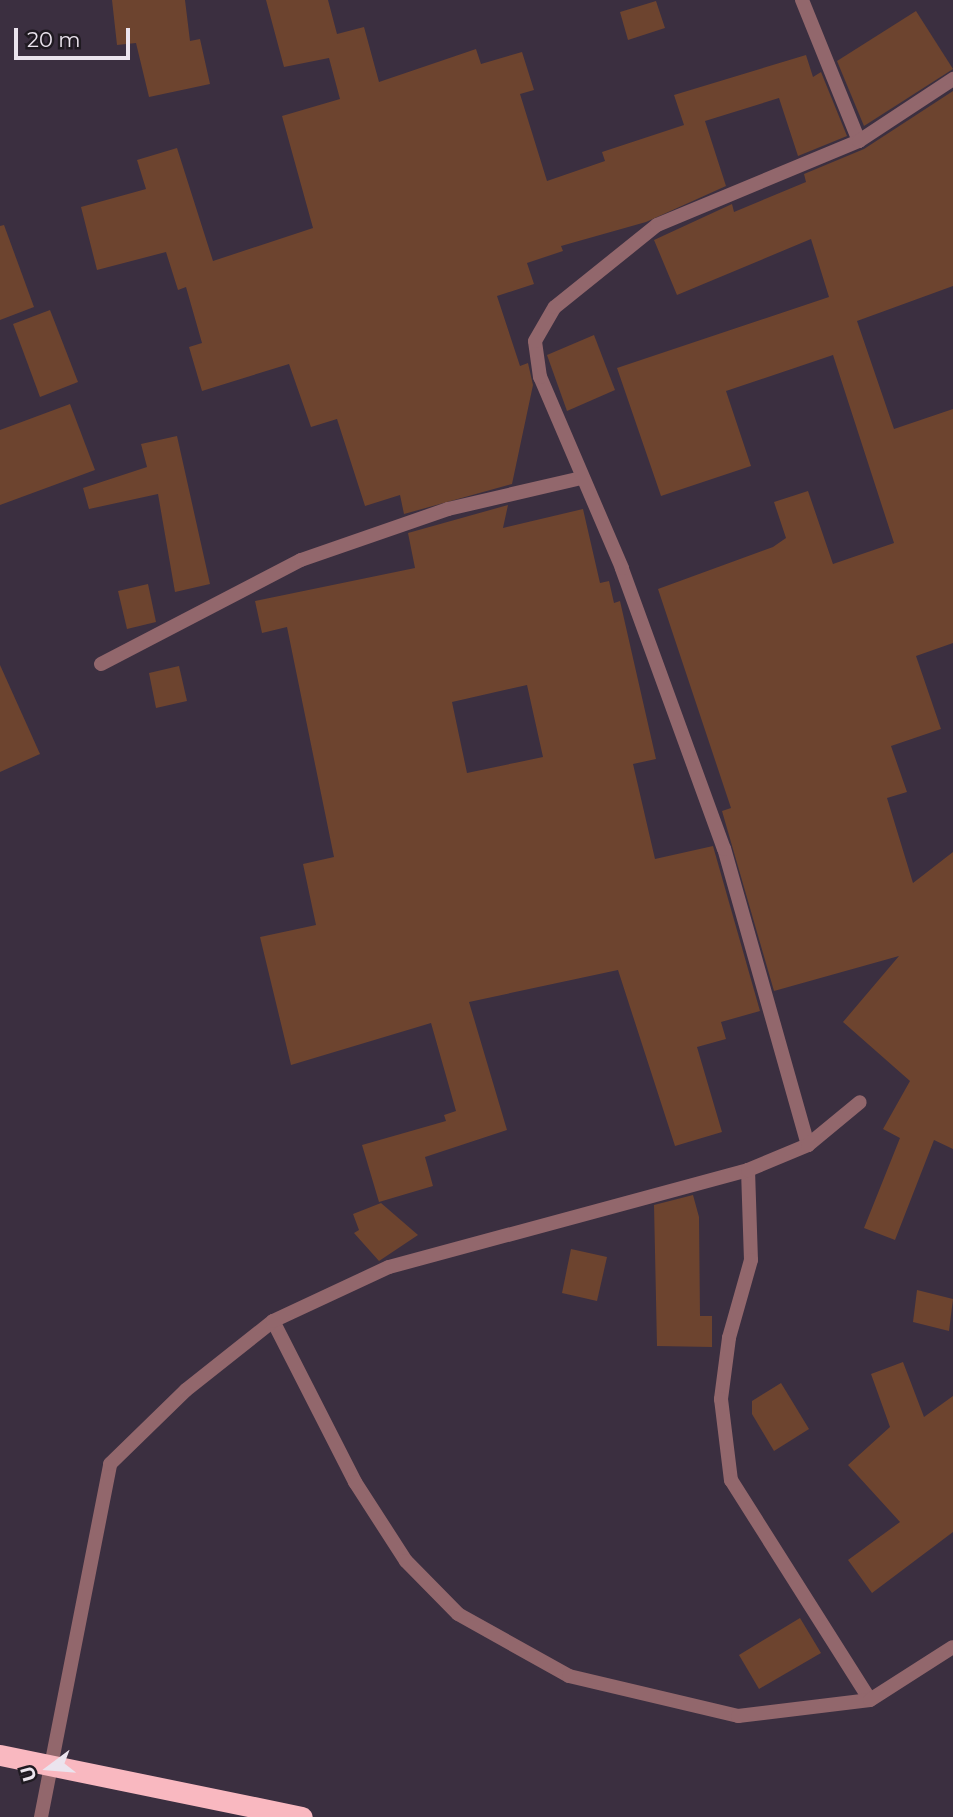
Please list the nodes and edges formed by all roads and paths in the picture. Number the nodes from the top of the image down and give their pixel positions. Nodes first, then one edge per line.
1 (802, 0) edge
2 (953, 79) edge
3 (859, 141) junction
4 (581, 478) junction
5 (100, 664) dead end
6 (860, 1102) dead end
7 (808, 1144) junction
8 (748, 1170) junction
9 (273, 1321) junction
10 (953, 1647) edge
11 (870, 1700) junction
12 (0, 1755) edge
13 (41, 1817) edge
14 (302, 1817) edge

1 - 3 street
2 - 3 street
3 - 4 street
4 - 5 street
4 - 7 street
6 - 7 street
7 - 8 street
8 - 9 street
8 - 11 street
9 - 11 street
9 - 13 street
10 - 11 street
12 - 14 highway

